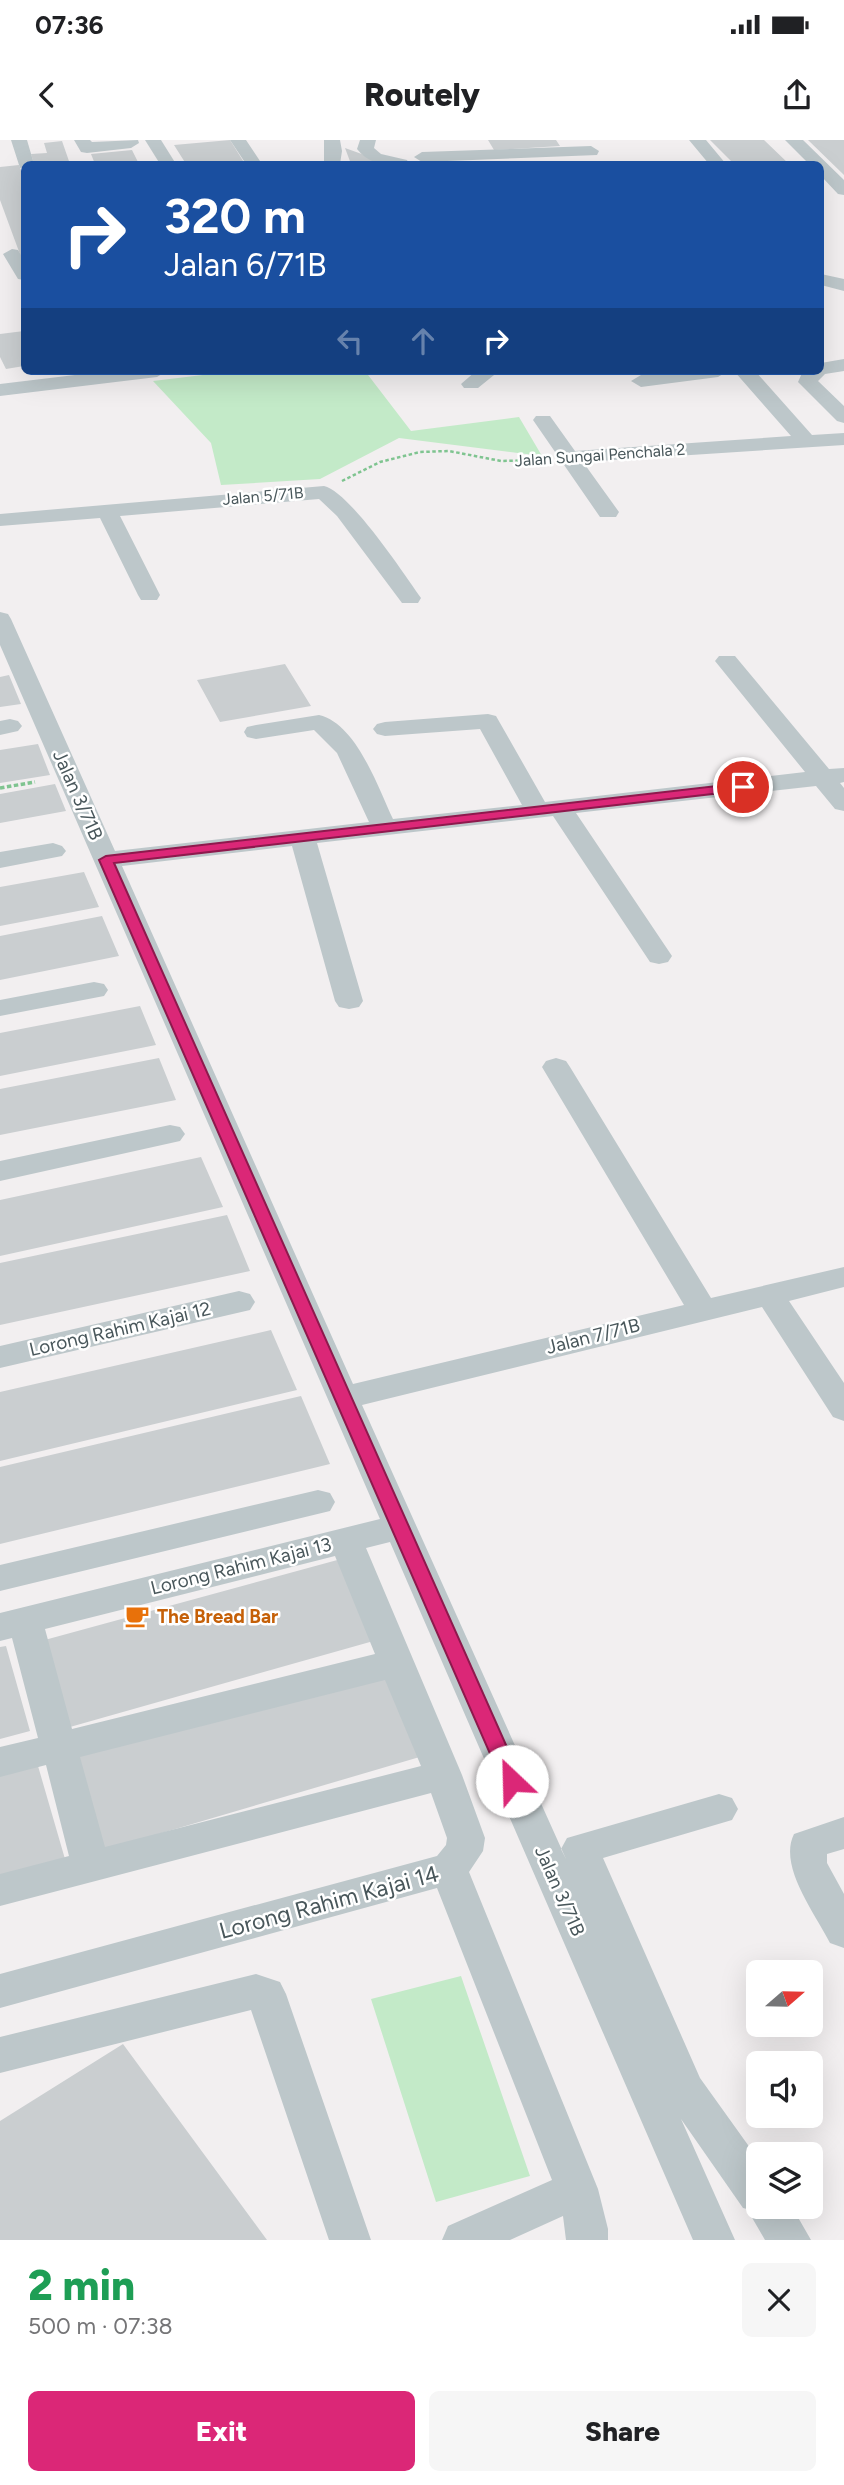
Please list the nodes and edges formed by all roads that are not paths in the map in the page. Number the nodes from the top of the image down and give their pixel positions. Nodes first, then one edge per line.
1 (21, 140) edge
2 (153, 140) edge
3 (238, 140) edge
4 (331, 140) edge
5 (368, 140) edge
6 (470, 140) edge
7 (697, 140) edge
8 (793, 140) edge
9 (0, 142) edge
10 (133, 146) edge
11 (586, 146) edge
12 (87, 151) edge
13 (419, 152) edge
14 (25, 161) edge
15 (166, 161) edge
16 (252, 161) edge
17 (332, 161) edge
18 (388, 161) edge
19 (600, 161) edge
20 (715, 161) edge
21 (814, 161) edge
22 (824, 171) edge
23 (844, 191) edge
24 (824, 193) edge
25 (12, 254) dead end
26 (21, 270) edge
27 (824, 280) edge
28 (844, 285) edge
29 (844, 365) edge
30 (824, 369) edge
31 (82, 375) edge
32 (483, 375) edge
33 (687, 375) edge
34 (748, 375) edge
35 (810, 375) edge
36 (641, 381) dead end
37 (471, 384) dead end
38 (0, 390) edge
39 (844, 417) edge
40 (543, 419) dead end
41 (844, 439) edge
42 (806, 441) junction
43 (571, 457) junction
44 (107, 511) junction
45 (608, 512) dead end
46 (0, 520) edge
47 (149, 595) dead end
48 (410, 598) dead end
49 (0, 619) edge
50 (727, 661) dead end
51 (385, 729) dead end
52 (256, 732) dead end
53 (832, 776) edge
54 (844, 804) edge
55 (548, 809) junction
56 (384, 828) junction
57 (302, 837) junction
58 (53, 851) dead end
59 (0, 860) edge
60 (106, 860) junction
61 (659, 956) dead end
62 (94, 990) dead end
63 (349, 1001) dead end
64 (0, 1008) edge
65 (556, 1067) dead end
66 (170, 1134) dead end
67 (0, 1171) edge
68 (844, 1277) edge
69 (769, 1294) junction
70 (239, 1302) dead end
71 (702, 1309) junction
72 (0, 1357) edge
73 (342, 1398) junction
74 (844, 1409) edge
75 (318, 1502) dead end
76 (400, 1527) junction
77 (345, 1540) junction
78 (0, 1578) edge
79 (12, 1624) edge
80 (396, 1663) junction
81 (59, 1747) junction
82 (0, 1762) edge
83 (443, 1774) junction
84 (719, 1809) dead end
85 (844, 1833) edge
86 (92, 1866) junction
87 (449, 1869) junction
88 (0, 1890) edge
89 (844, 1931) edge
90 (0, 1992) edge
91 (0, 2056) edge
92 (746, 2177) edge
93 (577, 2189) junction
94 (775, 2219) edge
95 (350, 2240) edge
96 (464, 2240) edge
97 (587, 2240) edge
98 (714, 2240) edge
99 (790, 2240) edge

1 - 9 street
1 - 14 street
2 - 15 street
3 - 16 street
4 - 17 street
5 - 18 street
6 - 13 street
7 - 20 street
8 - 21 street
10 - 12 street
11 - 13 street
11 - 19 street
22 - 23 street
23 - 24 street
25 - 26 street
27 - 28 street
29 - 30 street
31 - 38 street
32 - 37 street
33 - 36 street
34 - 42 street
35 - 39 street
40 - 43 street
41 - 42 street, Jalan Sungai Penchala 2
42 - 43 street, Jalan Sungai Penchala 2
43 - 45 street
44 - 46 street, Jalan 5/71B
44 - 47 street
44 - 48 street, Jalan 5/71B
49 - 60 street, Jalan 3/71B
50 - 53 street
51 - 55 street
52 - 56 street
53 - 54 street
53 - 55 street
55 - 56 street
55 - 61 street
56 - 57 street
57 - 60 street
57 - 63 street
58 - 59 street
60 - 73 street, Jalan 3/71B
62 - 64 street
65 - 71 street
66 - 67 street
68 - 69 street, Jalan 7/71B
69 - 71 street, Jalan 7/71B
69 - 74 street
70 - 72 street, Lorong Rahim Kajai 12
71 - 73 street, Jalan 7/71B
73 - 76 street, Jalan 3/71B
75 - 78 street
76 - 77 street, Lorong Rahim Kajai 13
76 - 98 street, Jalan 3/71B
77 - 79 street, Lorong Rahim Kajai 13
77 - 80 street
79 - 81 street
80 - 81 street
80 - 83 street
81 - 82 street
81 - 86 street
83 - 86 street
83 - 87 street
84 - 92 street
85 - 89 street
86 - 88 street
87 - 90 street, Lorong Rahim Kajai 14
87 - 93 street, Lorong Rahim Kajai 14
91 - 95 street
93 - 96 street
93 - 97 street, Lorong Rahim Kajai 14
94 - 99 street

